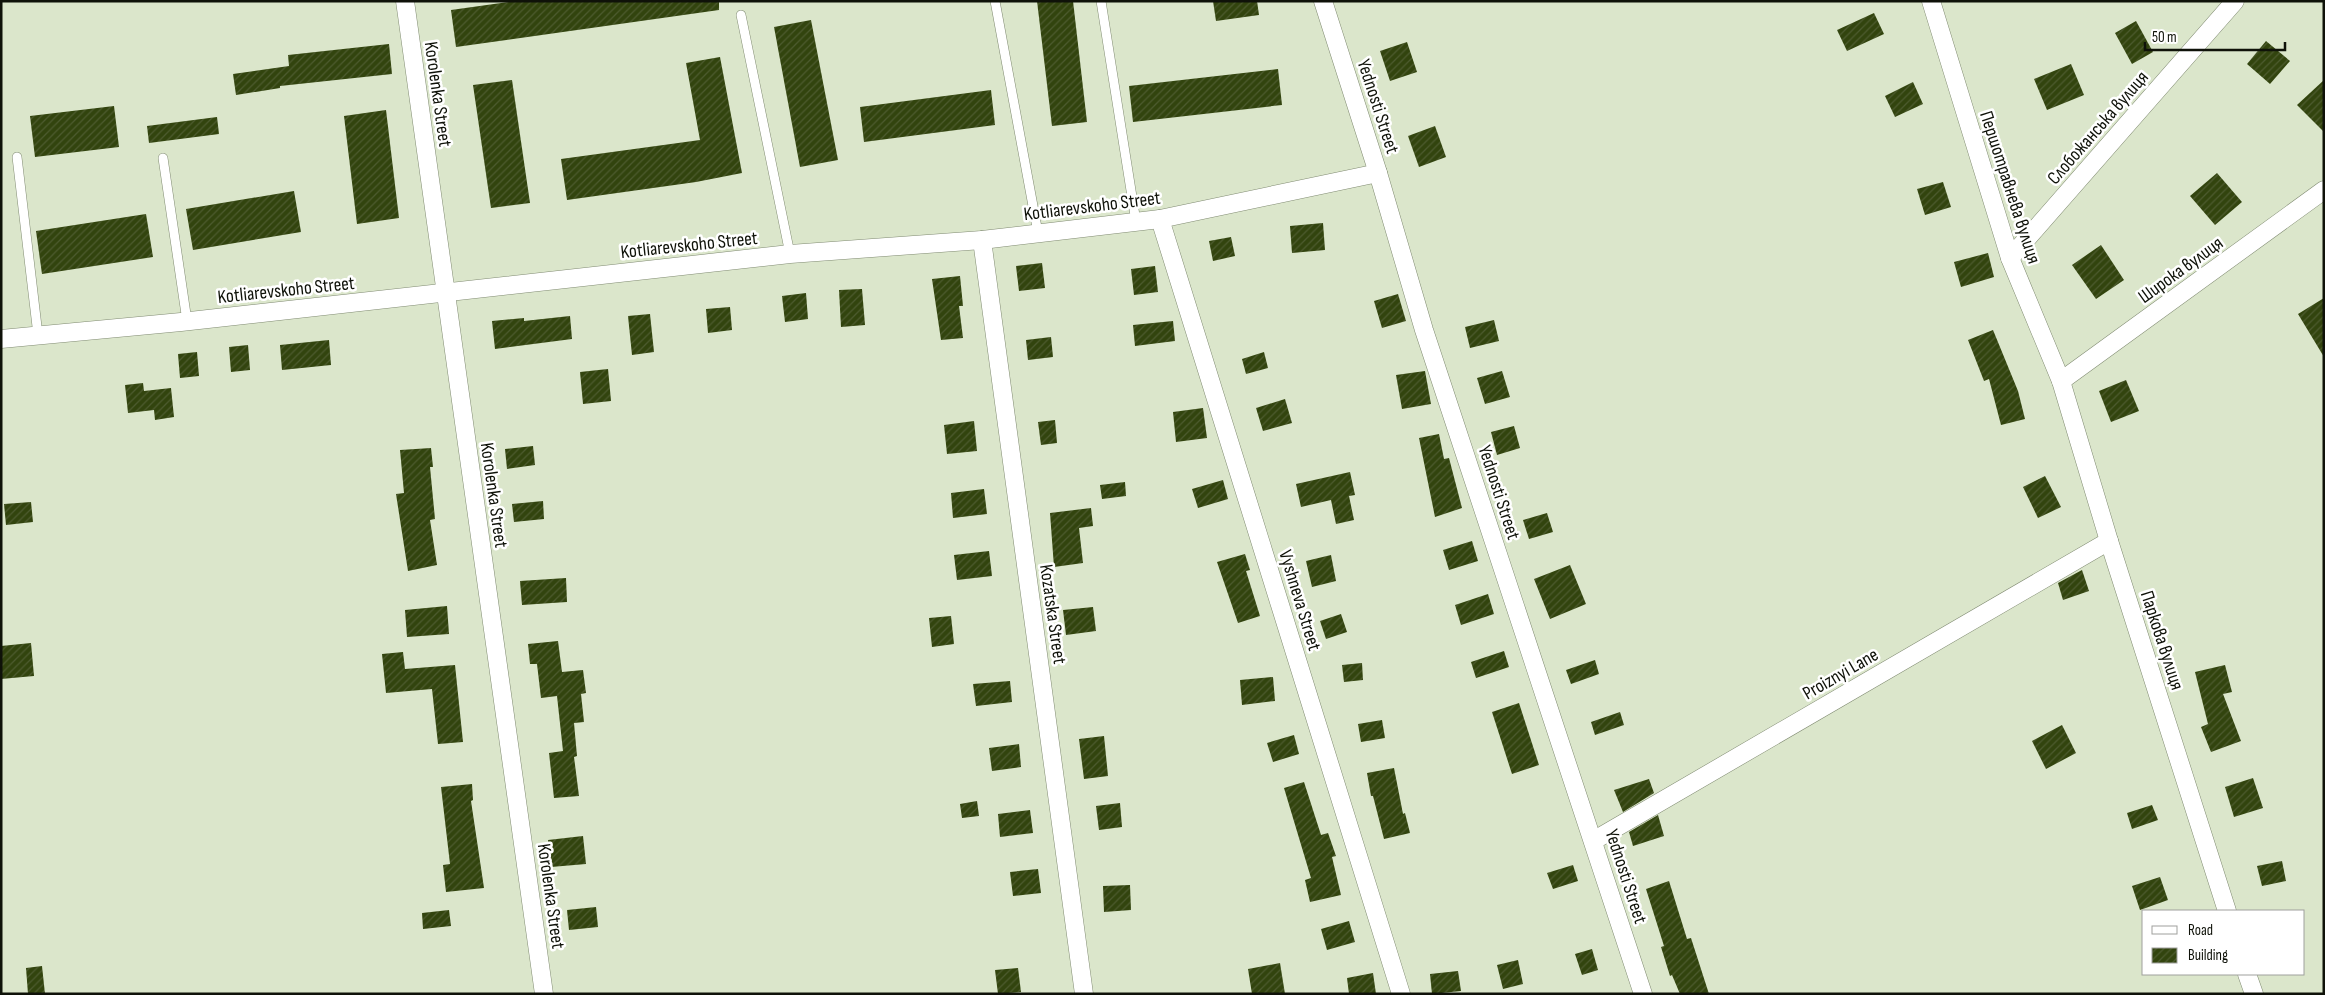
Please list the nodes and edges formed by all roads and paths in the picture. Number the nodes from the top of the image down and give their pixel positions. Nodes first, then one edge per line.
1 (405, 1) edge
2 (995, 1) edge
3 (1101, 1) edge
4 (1323, 1) edge
5 (1931, 1) edge
6 (2235, 1) edge
7 (741, 15) dead end
8 (17, 157) dead end
9 (163, 158) dead end
10 (1378, 173) junction
11 (2324, 190) edge
12 (1160, 219) junction
13 (1136, 222) junction
14 (1038, 234) junction
15 (982, 240) junction
16 (790, 254) junction
17 (2010, 258) junction
18 (444, 292) junction
19 (187, 322) junction
20 (38, 335) junction
21 (1, 339) edge
22 (2061, 381) junction
23 (2109, 541) junction
24 (1593, 841) junction
25 (2227, 910) edge
26 (2247, 975) edge
27 (544, 994) edge
28 (1084, 994) edge
29 (1401, 994) edge
30 (1643, 994) edge
31 (2254, 994) edge

1 - 18 street, Korolenka Street
2 - 14 lane
3 - 13 lane
4 - 10 street, Yednosti Street
5 - 17 street, Першотравнева вулиця
6 - 17 street, Слобожанська вулиця
7 - 16 lane
8 - 20 lane
9 - 19 lane
10 - 12 street, Kotliarevskoho Street
10 - 24 street, Yednosti Street
11 - 22 street, Широка вулиця
12 - 13 street, Kotliarevskoho Street
12 - 29 street, Vyshneva Street
13 - 14 street, Kotliarevskoho Street
14 - 15 street, Kotliarevskoho Street
15 - 16 street, Kotliarevskoho Street
15 - 28 street, Kozatska Street
16 - 18 street, Kotliarevskoho Street
17 - 22 street, Першотравнева вулиця
18 - 19 street, Kotliarevskoho Street
18 - 27 street, Korolenka Street
19 - 20 street, Kotliarevskoho Street
20 - 21 street, Kotliarevskoho Street
22 - 23 street, Паркова вулиця
23 - 24 street, Proiznyi Lane
23 - 25 street, Паркова вулиця
24 - 30 street, Yednosti Street
26 - 31 street

